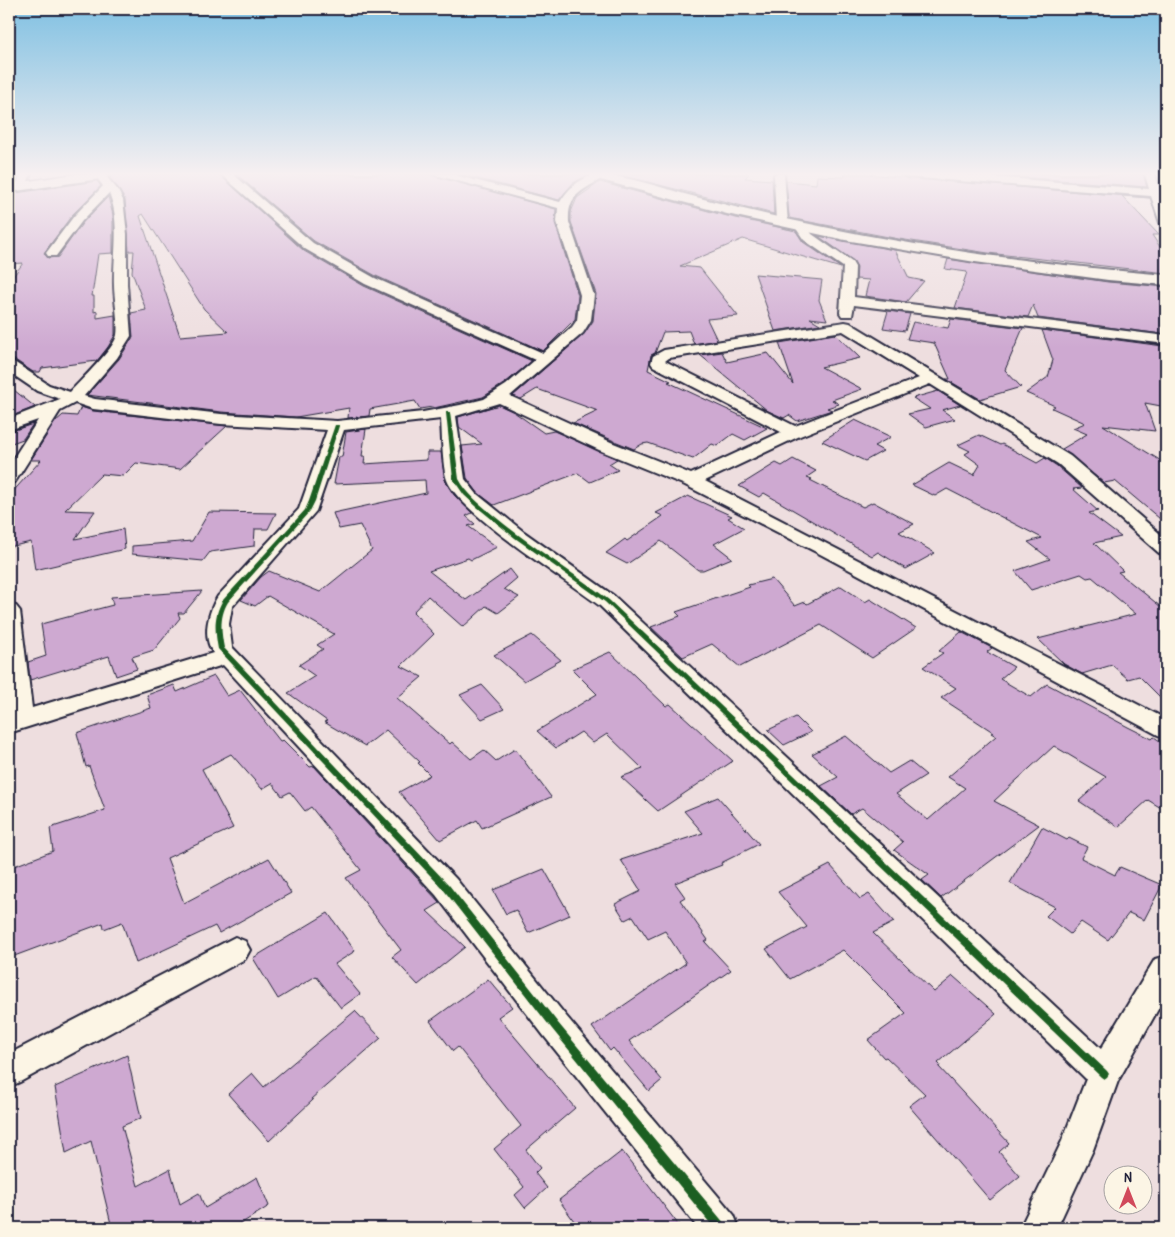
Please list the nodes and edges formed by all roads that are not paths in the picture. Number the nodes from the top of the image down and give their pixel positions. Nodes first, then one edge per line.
1 (67, 232) edge
2 (122, 232) edge
3 (293, 232) edge
4 (566, 232) edge
5 (805, 232) edge
6 (828, 232) edge
7 (52, 253) dead end
8 (1166, 280) edge
9 (848, 300) junction
10 (845, 326) junction
11 (1166, 340) edge
12 (544, 359) junction
13 (9, 365) edge
14 (930, 379) junction
15 (499, 397) junction
16 (73, 398) junction
17 (54, 408) junction
18 (448, 413) junction
19 (9, 424) edge
20 (337, 426) junction
21 (794, 432) junction
22 (9, 478) edge
23 (691, 481) junction
24 (1166, 549) edge
25 (9, 611) edge
26 (228, 656) junction
27 (15, 722) edge
28 (1166, 729) edge
29 (235, 950) dead end
30 (1166, 969) edge
31 (9, 1071) edge
32 (1104, 1074) junction
33 (721, 1228) edge
34 (1038, 1228) edge

1 - 7 street
2 - 16 street
3 - 12 street
4 - 12 street
5 - 9 street
6 - 8 street
9 - 10 street
9 - 11 street
10 - 14 street
10 - 21 street
12 - 15 street
13 - 16 street
14 - 21 street
14 - 24 street
15 - 18 street
15 - 23 street
16 - 17 street
16 - 20 street
17 - 19 street
17 - 22 street
18 - 20 street
18 - 32 street
20 - 26 street
21 - 23 street
23 - 28 street
25 - 27 street
26 - 27 street
26 - 33 street
29 - 31 street
30 - 32 street
32 - 34 street

